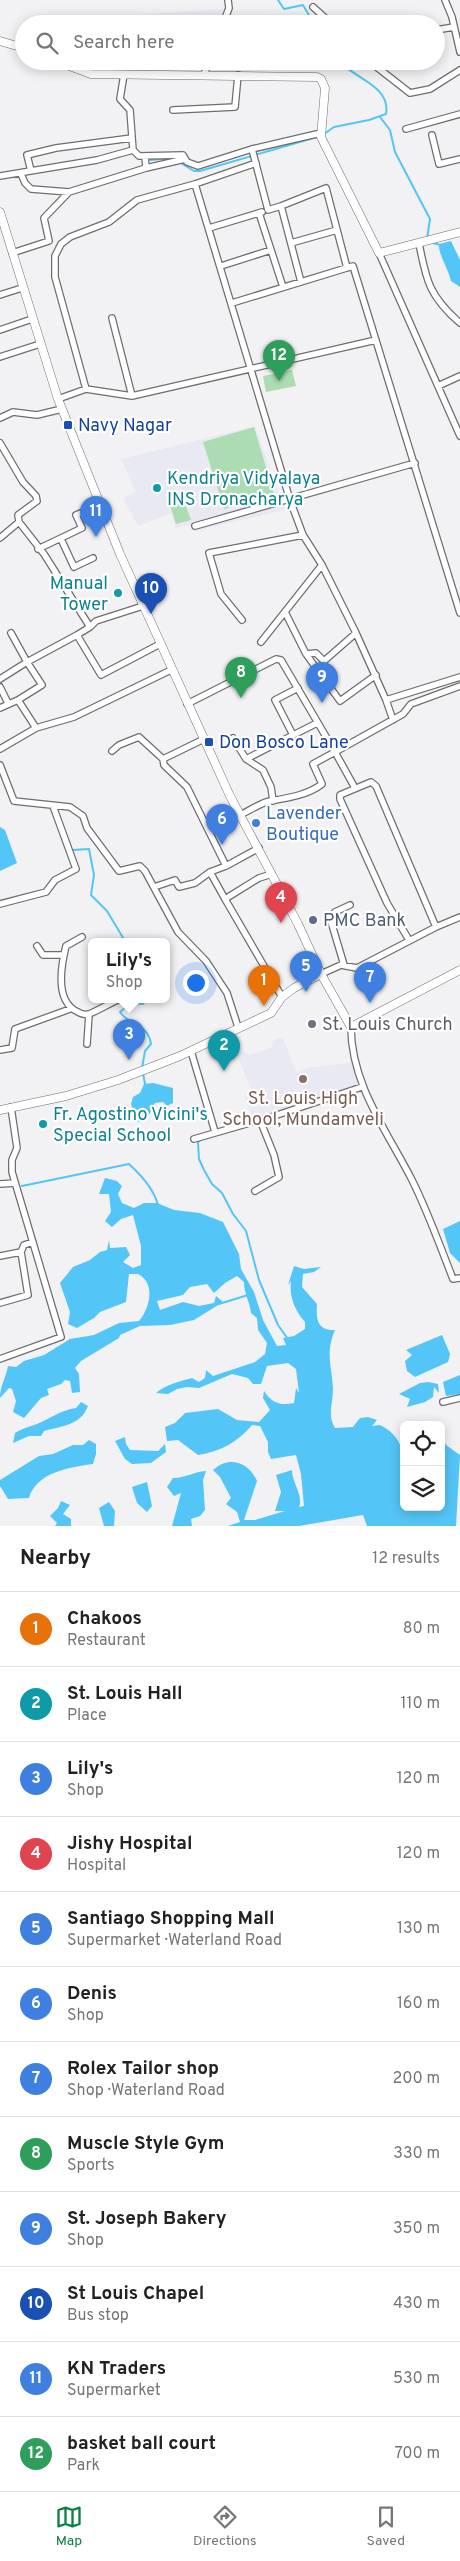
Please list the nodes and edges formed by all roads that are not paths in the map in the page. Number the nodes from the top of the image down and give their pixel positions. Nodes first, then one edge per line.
1 (228, 0) edge
2 (445, 0) edge
3 (313, 7) dead end
4 (226, 15) edge
5 (322, 15) edge
6 (454, 26) junction
7 (445, 28) edge
8 (0, 41) edge
9 (15, 45) edge
10 (460, 52) edge
11 (80, 70) edge
12 (206, 70) edge
13 (381, 70) edge
14 (460, 70) edge
15 (124, 74) junction
16 (204, 75) junction
17 (238, 75) junction
18 (173, 110) dead end
19 (460, 114) edge
20 (406, 129) dead end
21 (321, 134) junction
22 (432, 135) dead end
23 (132, 138) junction
24 (252, 148) junction
25 (133, 150) junction
26 (145, 156) junction
27 (185, 159) junction
28 (460, 159) edge
29 (256, 163) junction
30 (146, 168) junction
31 (31, 171) junction
32 (20, 174) junction
33 (0, 176) edge
34 (195, 184) junction
35 (69, 192) junction
36 (281, 206) junction
37 (268, 210) junction
38 (0, 212) edge
39 (260, 212) junction
40 (209, 228) junction
41 (337, 230) junction
42 (460, 232) edge
43 (291, 243) junction
44 (418, 243) junction
45 (271, 250) junction
46 (12, 253) junction
47 (379, 253) junction
48 (221, 266) junction
49 (347, 268) junction
50 (301, 282) junction
51 (283, 287) junction
52 (22, 288) junction
53 (0, 295) edge
54 (232, 303) junction
55 (112, 318) dead end
56 (32, 319) junction
57 (460, 323) edge
58 (0, 330) edge
59 (376, 340) junction
60 (40, 344) junction
61 (0, 357) edge
62 (252, 369) junction
63 (460, 376) edge
64 (438, 386) junction
65 (86, 389) junction
66 (132, 396) junction
67 (58, 399) junction
68 (62, 409) junction
69 (0, 418) edge
70 (460, 436) edge
71 (0, 443) edge
72 (415, 463) junction
73 (290, 500) junction
74 (100, 505) junction
75 (20, 522) junction
76 (195, 526) dead end
77 (303, 535) junction
78 (0, 538) edge
79 (61, 539) junction
80 (38, 549) junction
81 (93, 558) dead end
82 (322, 565) junction
83 (143, 606) junction
84 (285, 612) junction
85 (460, 613) edge
86 (242, 620) dead end
87 (90, 627) junction
88 (356, 632) junction
89 (11, 633) dead end
90 (77, 635) junction
91 (261, 642) dead end
92 (160, 644) junction
93 (306, 654) junction
94 (27, 662) junction
95 (171, 670) junction
96 (376, 675) junction
97 (460, 677) edge
98 (0, 679) edge
99 (460, 686) edge
100 (0, 687) edge
101 (298, 688) junction
102 (18, 700) junction
103 (386, 700) junction
104 (8, 703) junction
105 (187, 704) junction
106 (0, 708) edge
107 (393, 720) junction
108 (317, 723) junction
109 (36, 728) junction
110 (293, 735) junction
111 (233, 738) dead end
112 (204, 739) junction
113 (0, 748) edge
114 (112, 751) dead end
115 (335, 752) junction
116 (163, 758) junction
117 (246, 759) junction
118 (0, 765) edge
119 (355, 788) junction
120 (273, 801) junction
121 (53, 806) junction
122 (240, 815) junction
123 (259, 848) junction
124 (226, 866) junction
125 (210, 872) junction
126 (272, 874) junction
127 (154, 887) junction
128 (225, 899) junction
129 (0, 904) edge
130 (350, 905) dead end
131 (460, 917) edge
132 (436, 927) junction
133 (82, 937) dead end
134 (409, 940) junction
135 (37, 946) dead end
136 (64, 955) junction
137 (344, 965) junction
138 (460, 970) edge
139 (322, 974) junction
140 (282, 997) junction
141 (112, 1003) edge
142 (70, 1009) junction
143 (89, 1014) junction
144 (238, 1027) junction
145 (351, 1027) junction
146 (87, 1044) dead end
147 (0, 1050) edge
148 (191, 1051) junction
149 (362, 1087) junction
150 (11, 1107) junction
151 (0, 1110) edge
152 (260, 1120) junction
153 (215, 1132) junction
154 (194, 1139) dead end
155 (16, 1183) junction
156 (0, 1184) edge
157 (255, 1191) dead end
158 (33, 1242) junction
159 (21, 1252) junction
160 (0, 1256) edge
161 (460, 1278) edge
162 (0, 1303) edge
163 (0, 1359) edge
164 (460, 1398) edge
165 (443, 1402) dead end

1 - 4 street
2 - 6 street
3 - 5 street
6 - 7 street
6 - 10 street
8 - 9 main road
11 - 15 main road
12 - 16 street
13 - 14 street
15 - 16 main road
15 - 23 street
16 - 17 main road
17 - 18 street
17 - 21 main road
19 - 20 street
21 - 24 street
21 - 47 main road
22 - 28 street
23 - 25 street
23 - 31 street
24 - 27 street
24 - 29 street
25 - 26 street
25 - 31 street
26 - 27 street
26 - 30 street
27 - 30 street
29 - 34 street
29 - 37 street
30 - 35 street
31 - 32 street
32 - 33 street
32 - 35 street
34 - 40 street
34 - 65 street
35 - 46 street
36 - 37 street
36 - 41 street
36 - 43 street
37 - 39 street
38 - 46 main road
39 - 40 street
39 - 45 street
40 - 48 street
41 - 43 street
41 - 49 street
42 - 44 main road
43 - 50 street
44 - 47 main road
44 - 57 street
45 - 48 street
45 - 51 street
46 - 52 main road
47 - 64 street
48 - 54 street
49 - 50 street
49 - 59 street
50 - 51 street
51 - 54 street
52 - 53 street
52 - 56 main road
54 - 62 street
55 - 66 street
56 - 58 street
56 - 60 main road
59 - 62 street
59 - 72 street
60 - 61 street
60 - 67 main road
62 - 66 street
62 - 73 street
63 - 64 street
64 - 70 street
65 - 66 street
65 - 67 street
67 - 68 main road
68 - 69 street
68 - 74 main road
71 - 75 street
72 - 73 street
72 - 85 street
73 - 76 street
73 - 77 street
74 - 79 street
74 - 83 main road
75 - 78 street
75 - 80 street
77 - 82 street
77 - 86 street
79 - 80 street
79 - 81 street
80 - 87 street
82 - 84 street
82 - 88 street
83 - 87 street
83 - 92 main road
84 - 91 street
84 - 93 street
87 - 90 street
88 - 93 street
88 - 96 street
89 - 94 street
90 - 92 street
90 - 94 street
92 - 95 main road
93 - 96 street
94 - 98 street
94 - 102 street
95 - 105 main road
95 - 109 street
96 - 103 street
97 - 103 street
99 - 107 street
100 - 104 street
101 - 105 street
101 - 108 street
101 - 110 street
102 - 104 street
102 - 109 street
103 - 107 street
104 - 106 street
105 - 112 main road
107 - 115 street
108 - 110 street
108 - 115 street
109 - 113 street
110 - 117 street
111 - 117 street
112 - 116 street
112 - 122 main road
114 - 116 street
115 - 119 street
115 - 120 street
116 - 124 street
117 - 120 street
118 - 121 street
119 - 132 street
119 - 134 street
120 - 122 street
121 - 127 street
121 - 129 street
122 - 123 main road
123 - 124 street
123 - 126 main road
124 - 125 street
125 - 127 street
125 - 128 street
126 - 128 street
126 - 139 main road
127 - 144 street
128 - 140 street
130 - 137 street
131 - 132 street
132 - 134 street
133 - 136 street
134 - 137 street
135 - 136 street
136 - 142 street
137 - 139 street
138 - 145 main road
139 - 140 main road
139 - 145 main road
140 - 144 main road
141 - 143 street
142 - 143 street
142 - 147 street
143 - 146 street
144 - 148 main road
145 - 149 street
148 - 150 main road
148 - 153 street
149 - 152 street
149 - 161 street
150 - 151 main road
150 - 155 street
152 - 153 street
152 - 157 street
153 - 154 street
155 - 156 street
155 - 158 street
158 - 159 street
158 - 163 street
159 - 160 street
159 - 162 street
164 - 165 street

